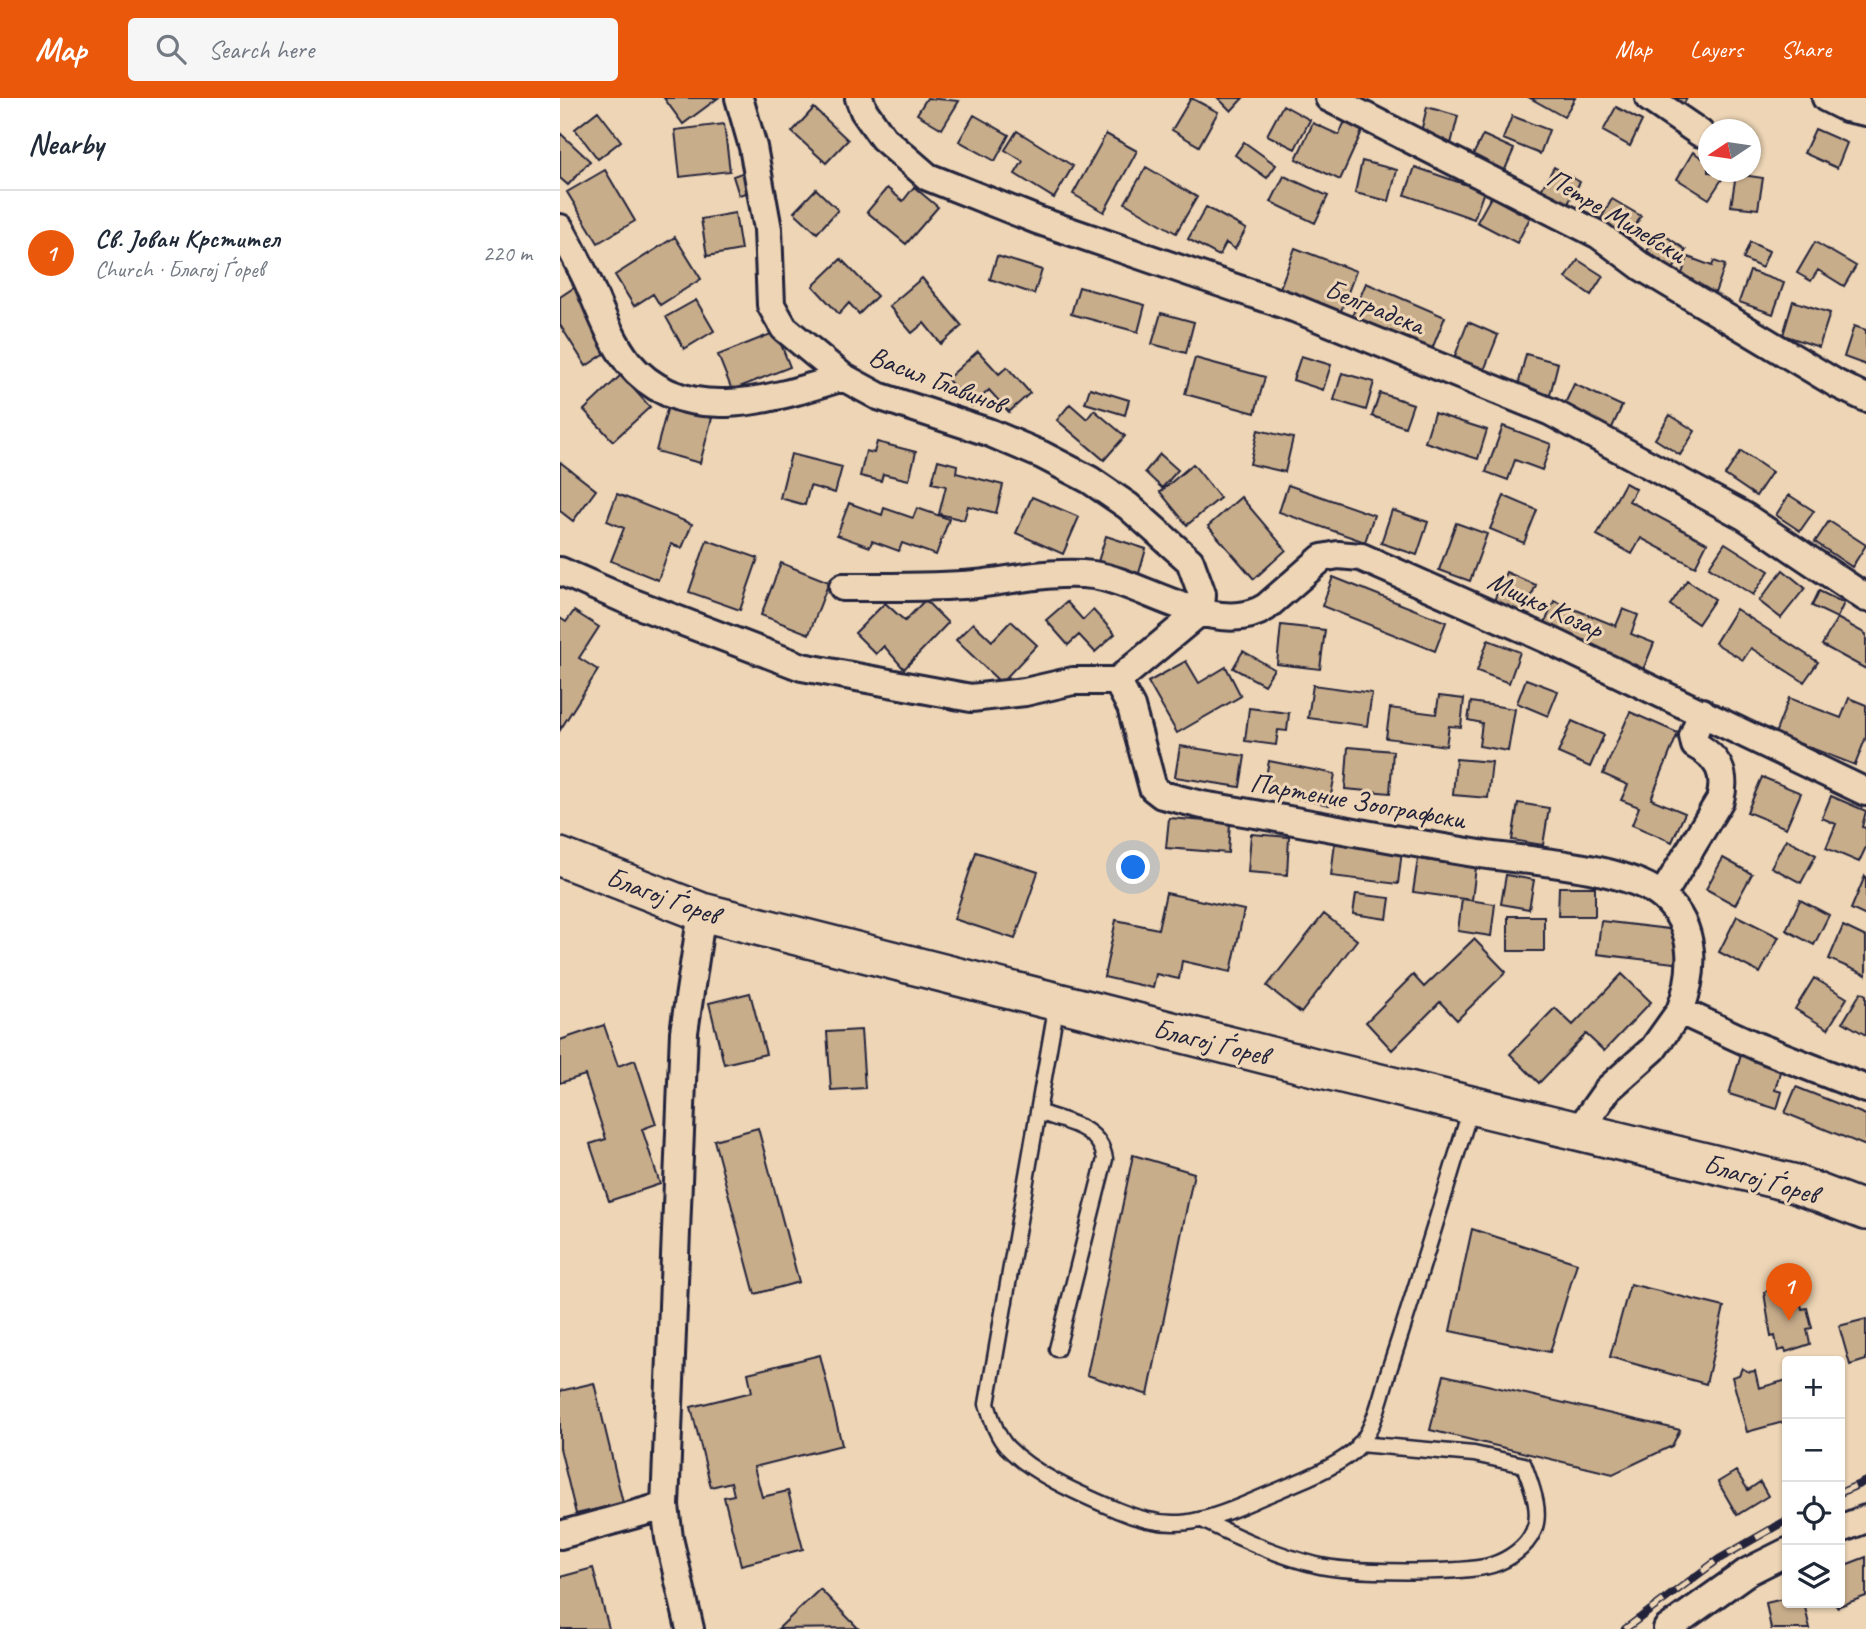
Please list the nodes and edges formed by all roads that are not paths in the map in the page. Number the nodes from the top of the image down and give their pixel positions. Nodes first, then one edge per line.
1 (739, 98) edge
2 (859, 98) edge
3 (1329, 98) edge
4 (1649, 98) edge
5 (1826, 98) edge
6 (1866, 111) edge
7 (1698, 132) edge
8 (560, 228) edge
9 (843, 377) junction
10 (1866, 398) edge
11 (560, 571) edge
12 (843, 587) dead end
13 (1866, 598) edge
14 (1200, 611) junction
15 (1117, 681) junction
16 (1702, 712) junction
17 (1866, 792) edge
18 (560, 857) edge
19 (1662, 896) junction
20 (702, 912) junction
21 (1058, 1002) junction
22 (1680, 1010) junction
23 (1866, 1089) edge
24 (1471, 1106) junction
25 (1038, 1112) junction
26 (1579, 1130) junction
27 (1866, 1211) edge
28 (1057, 1349) dead end
29 (1359, 1444) junction
30 (665, 1506) junction
31 (1202, 1520) junction
32 (1866, 1520) edge
33 (1845, 1527) edge
34 (560, 1535) edge
35 (1782, 1554) edge
36 (690, 1629) edge
37 (1667, 1629) edge

1 - 9 street, Васил Главинов
2 - 13 street, Белградска
3 - 10 street, Петре Милевски
4 - 7 street
5 - 6 street
8 - 9 street
9 - 14 street, Васил Главинов
11 - 15 street
12 - 14 street, Мицко Козар
14 - 15 street
14 - 16 street, Мицко Козар
15 - 19 street, Партение Зоографски
16 - 17 street, Мицко Козар
16 - 19 street
18 - 20 main road, Благој Ѓорев
19 - 22 street, Партение Зоографски
20 - 21 main road, Благој Ѓорев
20 - 30 street
21 - 24 main road, Благој Ѓорев
21 - 25 lane
22 - 23 street
22 - 26 street, Партение Зоографски
24 - 26 main road, Благој Ѓорев
24 - 29 lane
25 - 28 lane
25 - 31 lane
26 - 27 main road, Благој Ѓорев
29 - 31 lane
29 - 31 lane
30 - 34 street
30 - 36 street
32 - 33 street
35 - 37 street

